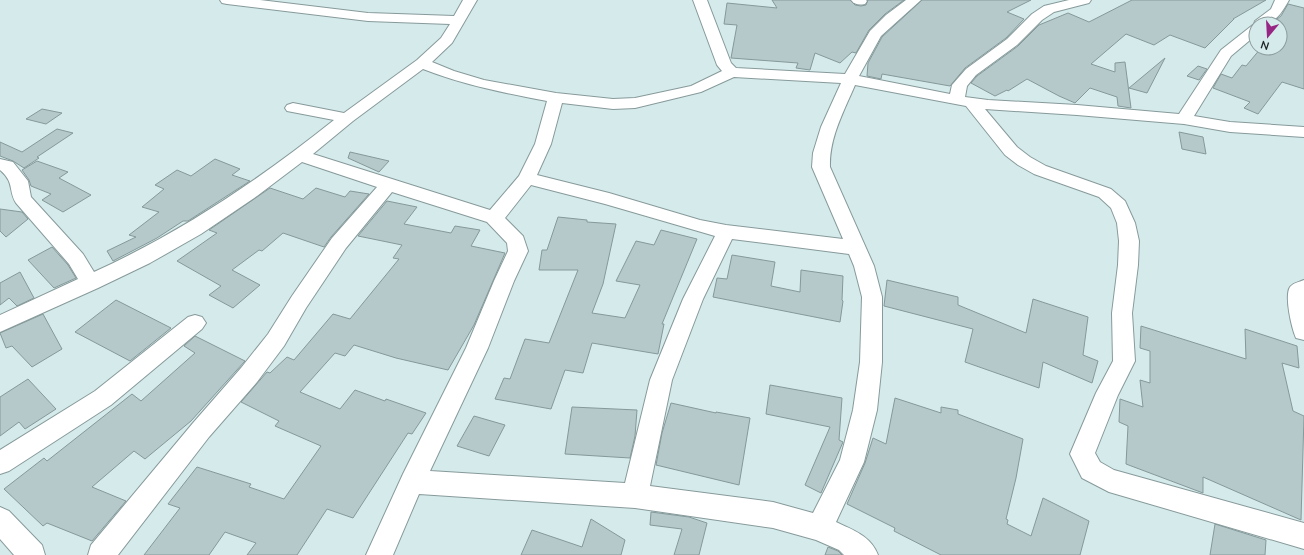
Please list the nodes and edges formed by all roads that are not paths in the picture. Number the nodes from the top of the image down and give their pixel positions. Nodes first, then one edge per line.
1 (227, 0) edge
2 (470, 0) edge
3 (700, 0) edge
4 (914, 0) edge
5 (1084, 0) edge
6 (1282, 0) edge
7 (1270, 16) edge
8 (459, 20) junction
9 (1248, 35) edge
10 (422, 63) junction
11 (732, 72) junction
12 (850, 79) junction
13 (556, 98) junction
14 (964, 101) junction
15 (293, 108) dead end
16 (347, 118) junction
17 (1184, 119) junction
18 (1304, 132) edge
19 (300, 156) junction
20 (0, 164) edge
21 (528, 178) junction
22 (387, 186) junction
23 (494, 218) junction
24 (726, 232) junction
25 (856, 248) junction
26 (91, 283) junction
27 (1304, 288) edge
28 (195, 323) dead end
29 (0, 324) edge
30 (1304, 332) edge
31 (0, 464) edge
32 (412, 482) junction
33 (635, 496) junction
34 (0, 520) edge
35 (819, 528) junction
36 (1304, 536) edge
37 (32, 555) edge
38 (101, 555) edge
39 (378, 555) edge
40 (865, 555) edge

1 - 8 street
2 - 8 street
3 - 11 street
4 - 12 street
5 - 14 street
6 - 7 street
8 - 10 street
9 - 17 street
10 - 13 street
10 - 16 street
11 - 12 street
11 - 13 street
12 - 14 street
12 - 25 street
13 - 21 street
14 - 17 street
14 - 36 street
15 - 16 street
16 - 19 street
17 - 18 street
19 - 22 street
19 - 26 street
20 - 26 street
21 - 23 street
21 - 24 street
22 - 23 street
22 - 38 street
23 - 32 street
24 - 25 street
24 - 33 street
25 - 35 street
26 - 29 street
27 - 30 street
28 - 31 street
32 - 33 street
32 - 39 street
33 - 35 street
34 - 37 street
35 - 40 street

